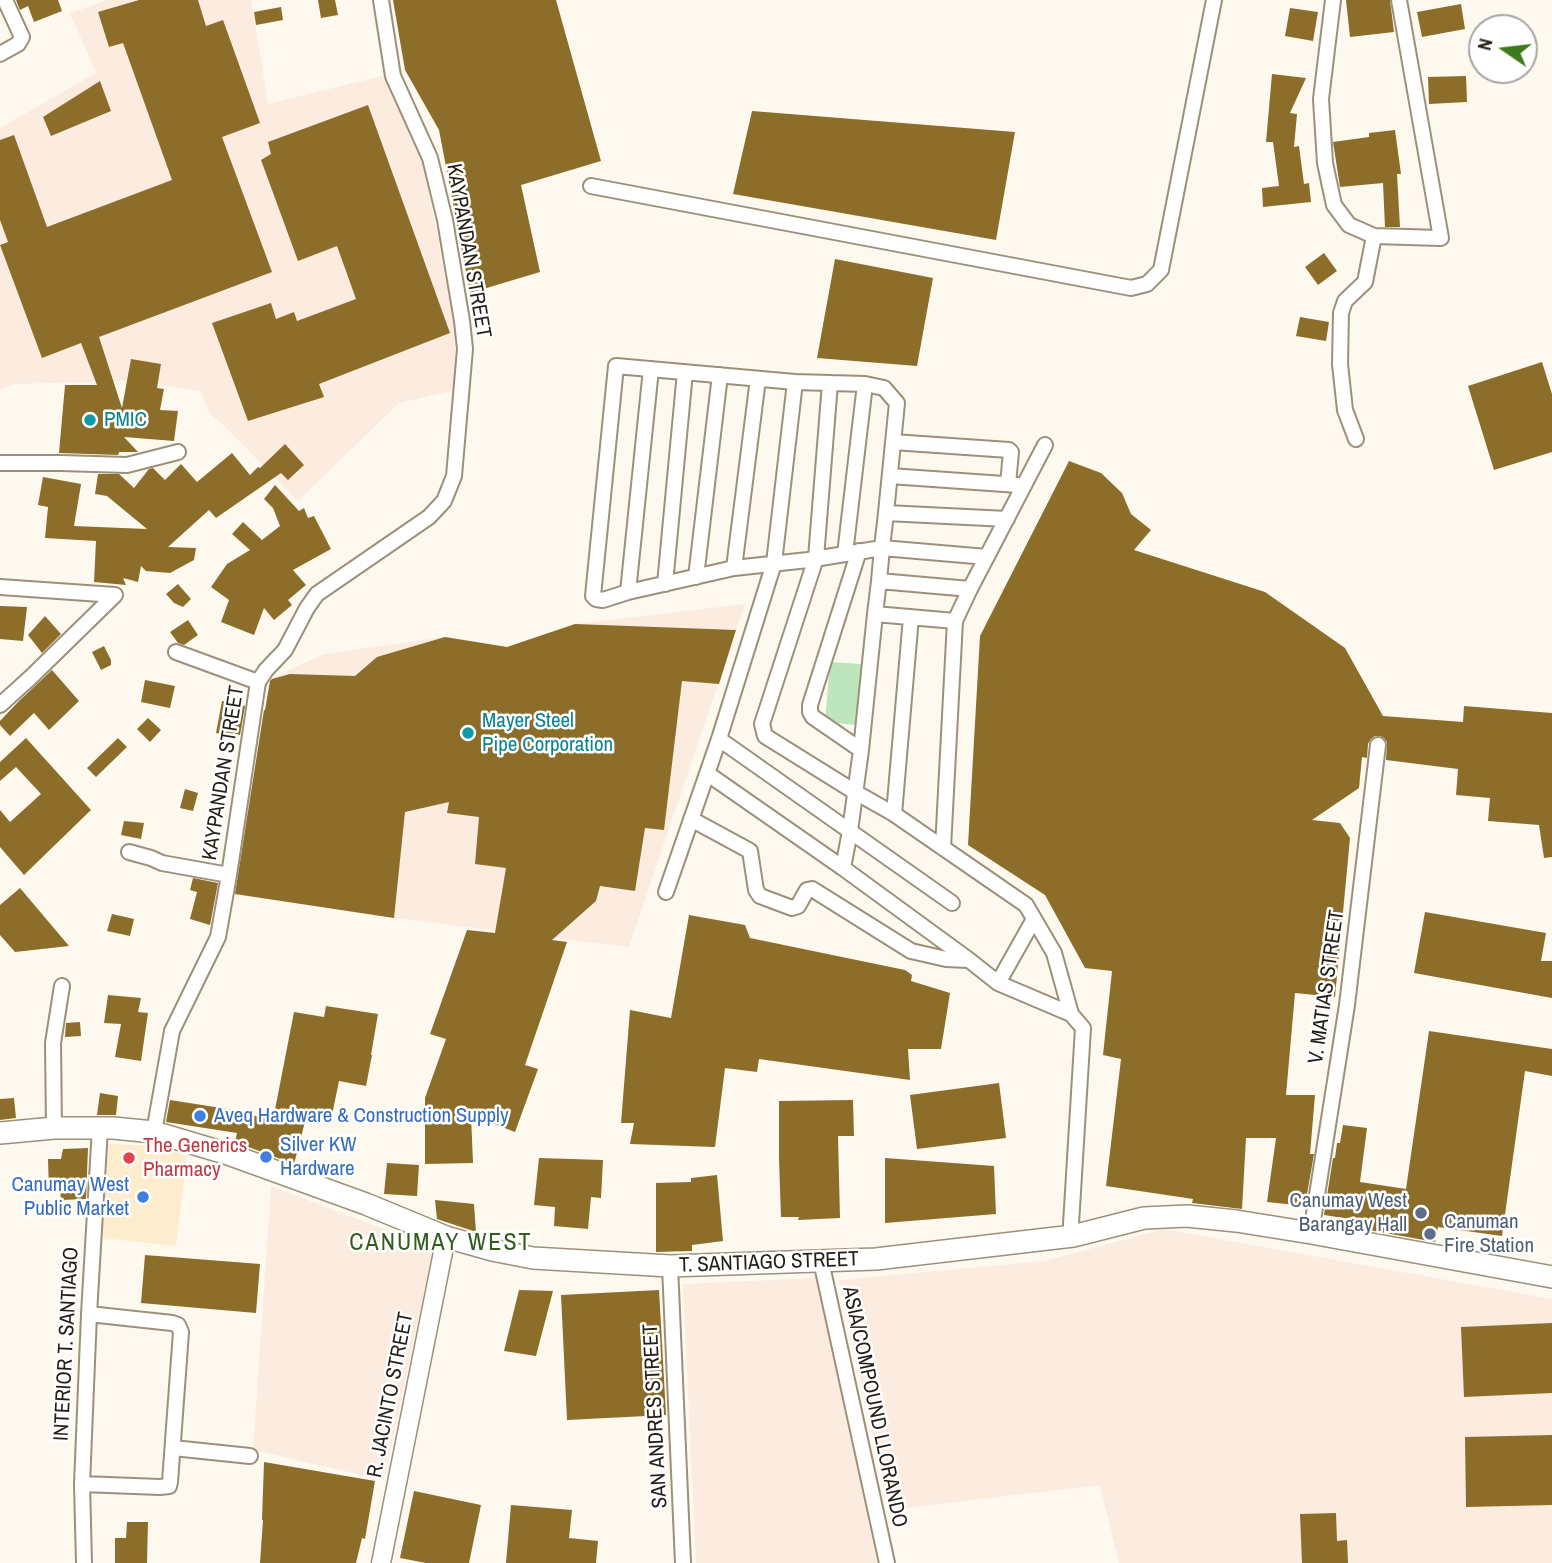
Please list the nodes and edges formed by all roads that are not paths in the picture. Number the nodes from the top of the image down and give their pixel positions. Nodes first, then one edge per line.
1 (5, 0) edge
2 (381, 0) edge
3 (1213, 0) edge
4 (1333, 0) edge
5 (1399, 0) edge
6 (0, 54) edge
7 (591, 186) dead end
8 (1374, 236) junction
9 (651, 369) junction
10 (685, 372) junction
11 (720, 375) junction
12 (758, 379) junction
13 (795, 382) junction
14 (830, 383) junction
15 (865, 384) junction
16 (1356, 439) dead end
17 (893, 442) junction
18 (1045, 445) dead end
19 (178, 452) dead end
20 (0, 463) edge
21 (890, 475) junction
22 (1009, 484) junction
23 (1024, 485) junction
24 (886, 513) junction
25 (1007, 519) junction
26 (882, 548) junction
27 (852, 553) junction
28 (987, 557) junction
29 (816, 558) junction
30 (774, 563) junction
31 (734, 568) junction
32 (696, 576) junction
33 (879, 581) junction
34 (665, 584) junction
35 (0, 586) edge
36 (970, 589) junction
37 (628, 592) junction
38 (875, 614) junction
39 (911, 617) junction
40 (956, 621) junction
41 (176, 652) dead end
42 (258, 682) junction
43 (0, 705) edge
44 (719, 739) junction
45 (1378, 746) dead end
46 (861, 750) junction
47 (708, 774) junction
48 (855, 792) junction
49 (894, 814) junction
50 (691, 819) junction
51 (850, 831) junction
52 (943, 848) junction
53 (129, 852) dead end
54 (843, 868) junction
55 (229, 875) junction
56 (666, 892) dead end
57 (952, 903) dead end
58 (1034, 919) junction
59 (969, 960) junction
60 (998, 983) junction
61 (61, 986) dead end
62 (1071, 1014) junction
63 (54, 1128) junction
64 (100, 1128) junction
65 (154, 1132) junction
66 (0, 1133) edge
67 (1311, 1233) junction
68 (1073, 1236) junction
69 (446, 1237) junction
70 (821, 1261) junction
71 (670, 1266) junction
72 (1552, 1277) edge
73 (89, 1314) junction
74 (173, 1448) junction
75 (250, 1456) dead end
76 (82, 1484) junction
77 (84, 1563) edge
78 (381, 1563) edge
79 (683, 1563) edge
80 (887, 1563) edge

1 - 6 street
2 - 42 street, KAYPANDAN STREET
3 - 7 street
4 - 8 street
5 - 8 street
8 - 16 street
9 - 10 street
9 - 37 street
9 - 37 street
10 - 11 street
10 - 34 street
11 - 12 street
11 - 32 street
12 - 13 street
12 - 31 street
13 - 14 street
13 - 30 street
14 - 15 street
14 - 29 street
15 - 17 street
15 - 27 street
17 - 21 street
17 - 22 street
18 - 23 street
19 - 20 street
21 - 22 street
21 - 24 street
22 - 23 street
23 - 25 street
24 - 25 street
24 - 26 street
25 - 28 street
26 - 27 street
26 - 28 street
26 - 33 street
27 - 29 street
27 - 46 street
28 - 36 street
29 - 30 street
29 - 48 street
30 - 31 street
30 - 44 street
31 - 32 street
32 - 34 street
33 - 36 street
33 - 38 street
34 - 37 street
35 - 43 street
36 - 40 street
38 - 39 street
38 - 46 street
39 - 40 street
39 - 49 street
40 - 52 street
41 - 42 street
42 - 55 street, KAYPANDAN STREET
44 - 47 street
44 - 51 street
45 - 67 street, V. MATIAS STREET
46 - 48 street
47 - 50 street
47 - 54 street
48 - 49 street
48 - 51 street
49 - 52 street
50 - 56 street
50 - 59 street
51 - 54 street
51 - 57 street
52 - 58 street
53 - 55 street
54 - 59 street
55 - 65 street, KAYPANDAN STREET
58 - 60 street
58 - 62 street
59 - 60 street
60 - 62 street
61 - 63 street
62 - 68 street
63 - 64 main road, T. SANTIAGO STREET
63 - 66 main road, T. SANTIAGO STREET
64 - 65 main road, T. SANTIAGO STREET
64 - 73 street, INTERIOR T. SANTIAGO
65 - 69 main road, T. SANTIAGO STREET
67 - 68 main road, T. SANTIAGO STREET
67 - 72 main road, T. SANTIAGO STREET
68 - 70 main road, T. SANTIAGO STREET
69 - 71 main road, T. SANTIAGO STREET
69 - 78 street, R. JACINTO STREET
70 - 71 main road, T. SANTIAGO STREET
70 - 80 street, ASIA/COMPOUND LLORANDO
71 - 79 street, SAN ANDRES STREET
73 - 74 street
73 - 76 street, INTERIOR T. SANTIAGO
74 - 75 street
74 - 76 street
76 - 77 street, INTERIOR T. SANTIAGO

